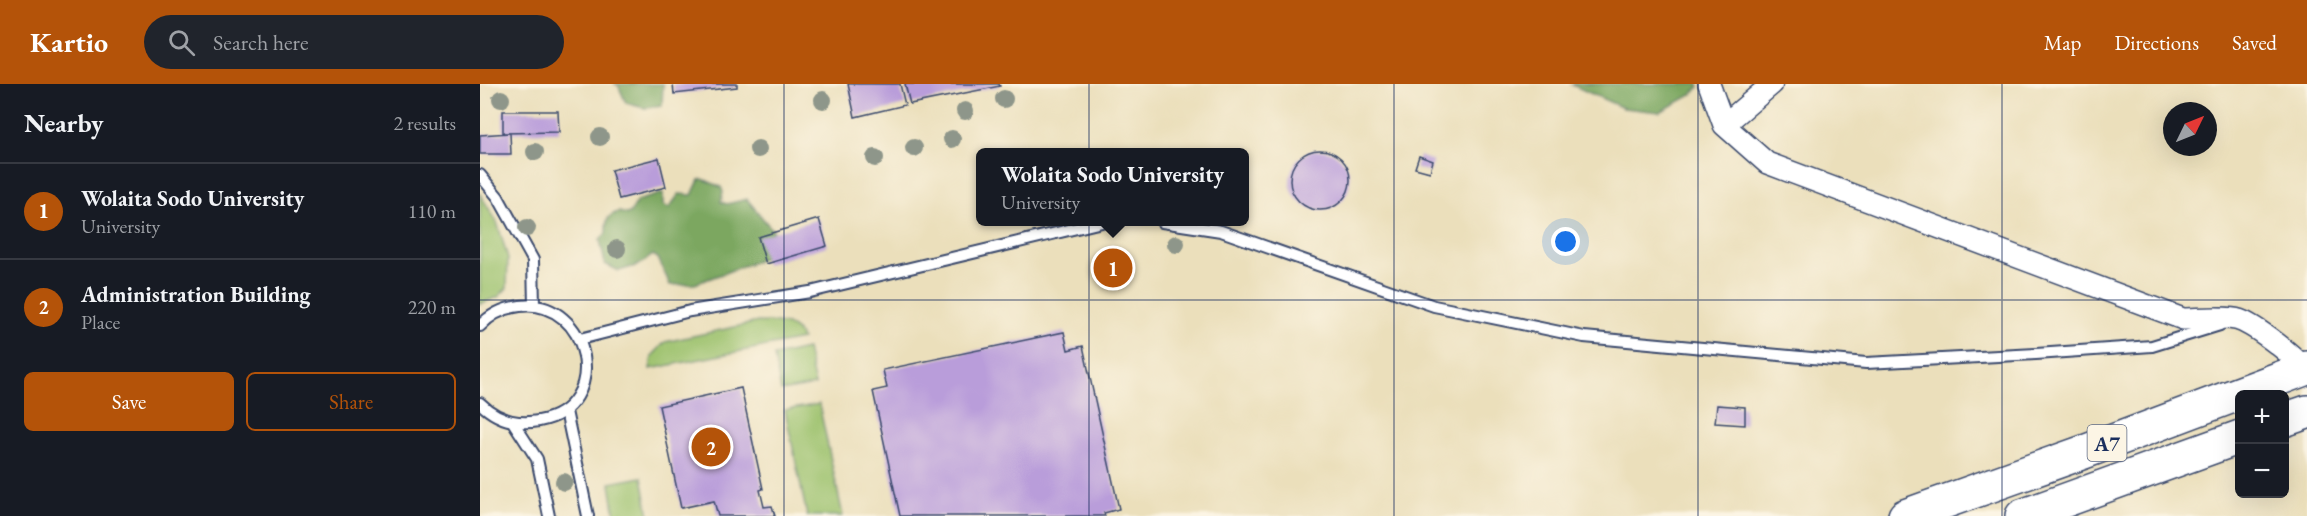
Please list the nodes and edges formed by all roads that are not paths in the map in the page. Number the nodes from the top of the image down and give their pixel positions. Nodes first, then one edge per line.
1 (1709, 84) edge
2 (1772, 84) edge
3 (1724, 124) junction
4 (480, 175) edge
5 (1085, 226) edge
6 (1188, 226) edge
7 (534, 306) junction
8 (2238, 320) junction
9 (480, 326) edge
10 (580, 339) junction
11 (2306, 370) edge
12 (482, 409) edge
13 (566, 411) junction
14 (2307, 412) edge
15 (2289, 418) edge
16 (513, 422) junction
17 (2235, 438) edge
18 (549, 516) edge
19 (588, 516) edge
20 (1905, 516) edge
21 (2022, 516) edge

1 - 3 street
2 - 3 street
3 - 8 street
4 - 7 lane
5 - 10 lane
6 - 8 lane
7 - 9 lane
7 - 10 lane
8 - 11 street
10 - 13 lane
11 - 20 highway, A7
12 - 16 lane
13 - 16 lane
13 - 19 lane
14 - 15 highway
16 - 18 lane
17 - 21 highway, A7

